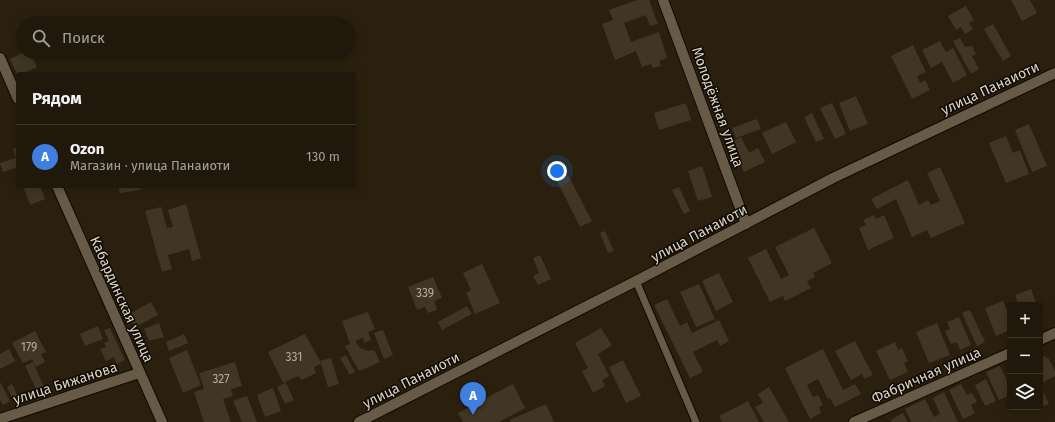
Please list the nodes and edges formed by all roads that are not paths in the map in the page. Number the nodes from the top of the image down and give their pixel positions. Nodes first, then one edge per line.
1 (663, 0) edge
2 (0, 58) edge
3 (1055, 73) edge
4 (16, 94) edge
5 (58, 188) edge
6 (746, 224) junction
7 (636, 281) junction
8 (1055, 333) edge
9 (1043, 339) edge
10 (1007, 354) edge
11 (139, 373) junction
12 (0, 419) edge
13 (371, 419) edge
14 (162, 422) edge
15 (359, 422) edge
16 (696, 422) edge
17 (854, 422) edge

1 - 6 street, Молодёжная улица
2 - 4 street
3 - 6 street, улица Панаиоти
5 - 11 street, Кабардинская улица
6 - 7 street, улица Панаиоти
7 - 13 street, улица Панаиоти
7 - 16 lane
8 - 9 street
10 - 17 street, Фабричная улица
11 - 12 street, улица Бижанова
11 - 14 street, Кабардинская улица
13 - 15 street, улица Панаиоти

